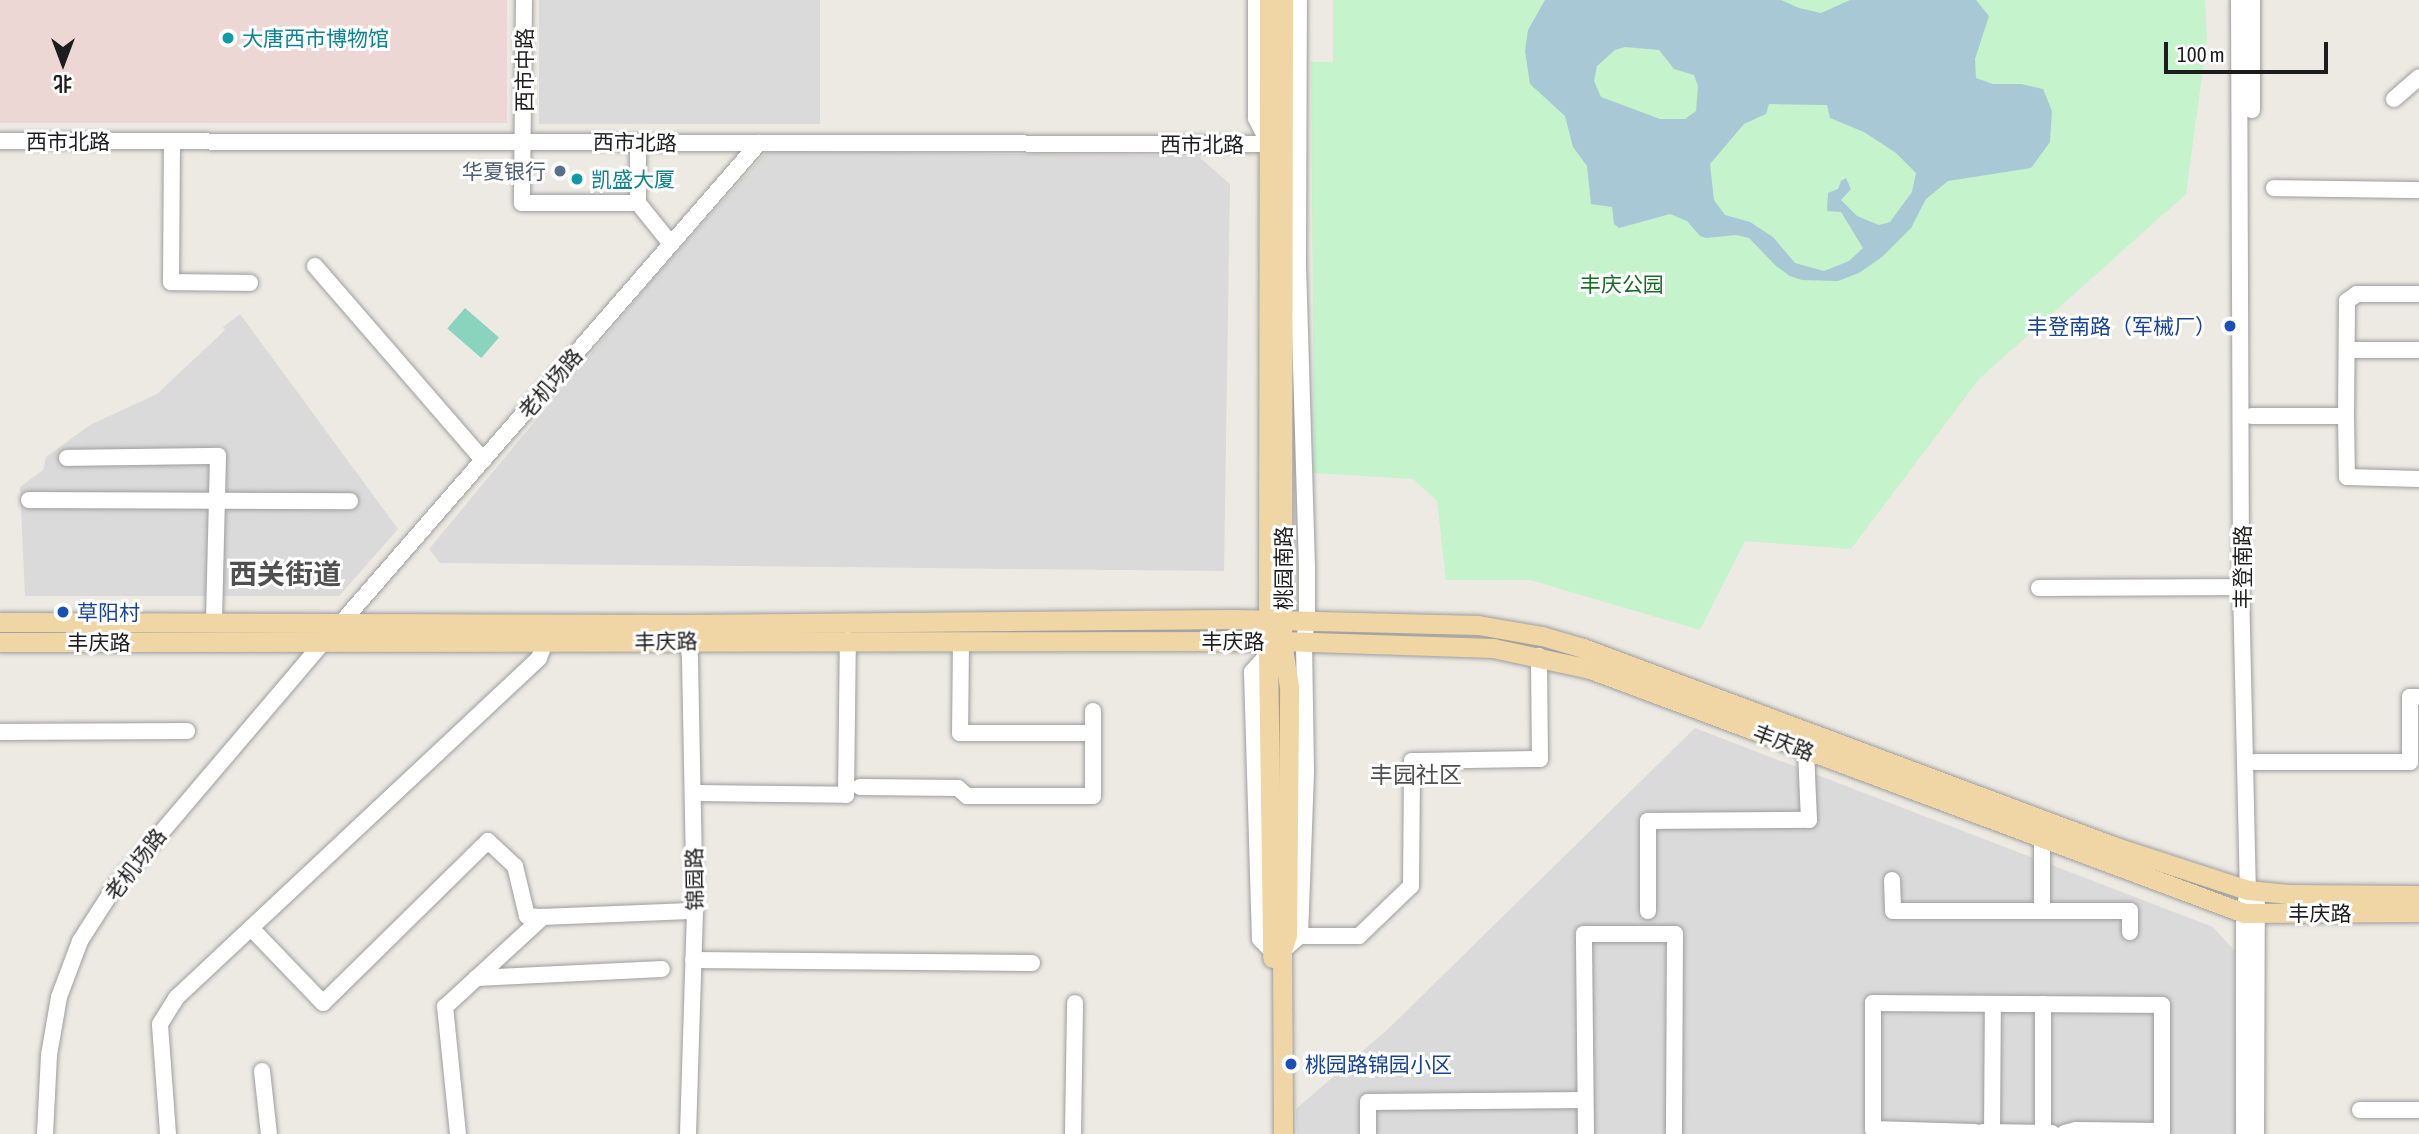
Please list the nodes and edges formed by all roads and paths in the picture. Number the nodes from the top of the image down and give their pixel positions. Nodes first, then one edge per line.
1 (524, 0) edge
2 (1256, 0) edge
3 (1269, 0) edge
4 (1283, 0) edge
5 (1299, 0) edge
6 (2239, 0) edge
7 (2252, 0) edge
8 (2419, 77) edge
9 (2394, 99) dead end
10 (0, 141) edge
11 (172, 141) junction
12 (524, 141) junction
13 (638, 142) junction
14 (759, 144) junction
15 (1269, 144) junction
16 (2274, 188) dead end
17 (2419, 190) edge
18 (638, 203) junction
19 (671, 244) junction
20 (315, 266) dead end
21 (250, 283) dead end
22 (2419, 294) edge
23 (2347, 350) junction
24 (2419, 350) edge
25 (2252, 416) junction
26 (2346, 416) junction
27 (67, 458) dead end
28 (483, 460) junction
29 (2419, 479) edge
30 (29, 500) dead end
31 (216, 501) junction
32 (350, 501) dead end
33 (2039, 587) dead end
34 (2241, 587) junction
35 (1307, 620) junction
36 (0, 622) edge
37 (214, 622) junction
38 (342, 622) junction
39 (687, 632) junction
40 (1274, 636) junction
41 (848, 640) junction
42 (324, 641) junction
43 (961, 641) junction
44 (1304, 641) junction
45 (0, 642) edge
46 (545, 642) junction
47 (1539, 656) junction
48 (2419, 696) edge
49 (1093, 711) dead end
50 (0, 732) edge
51 (187, 732) dead end
52 (1093, 733) junction
53 (1805, 751) junction
54 (2255, 762) junction
55 (860, 787) dead end
56 (693, 793) junction
57 (2042, 838) junction
58 (1892, 880) dead end
59 (2253, 890) junction
60 (2419, 895) edge
61 (695, 911) junction
62 (1648, 911) dead end
63 (2042, 911) junction
64 (2419, 912) edge
65 (2251, 913) junction
66 (543, 917) junction
67 (251, 928) junction
68 (2130, 932) dead end
69 (1300, 936) junction
70 (1277, 951) junction
71 (693, 960) junction
72 (1032, 963) dead end
73 (662, 969) dead end
74 (476, 978) junction
75 (1075, 1003) dead end
76 (1993, 1004) junction
77 (2043, 1004) junction
78 (262, 1071) dead end
79 (1585, 1100) junction
80 (2360, 1110) dead end
81 (2419, 1110) edge
82 (1992, 1132) junction
83 (1975, 1133) edge
84 (2043, 1133) edge
85 (2064, 1133) edge
86 (45, 1134) edge
87 (169, 1134) edge
88 (269, 1134) edge
89 (458, 1134) edge
90 (688, 1134) edge
91 (1073, 1134) edge
92 (1272, 1134) edge
93 (1283, 1134) edge
94 (1368, 1134) edge
95 (1586, 1134) edge
96 (1674, 1134) edge
97 (2244, 1134) edge
98 (2256, 1134) edge

1 - 12 street, 西市中路
2 - 15 street
3 - 15 main road, 桃园南路
4 - 40 main road, 桃园南路
5 - 35 street
6 - 34 street, 丰登南路
7 - 25 street, 丰登南路
8 - 9 street
10 - 11 street, 西市北路
11 - 12 street, 西市北路
11 - 21 street
12 - 13 street, 西市北路
12 - 18 street, 西市中路
13 - 14 street, 西市北路
13 - 18 street
14 - 15 street, 西市北路
14 - 19 street, 老机场路
15 - 40 main road, 桃园南路
16 - 17 street
18 - 19 street
19 - 28 street, 老机场路
20 - 28 street
22 - 23 street
23 - 24 street
23 - 26 street
25 - 26 street
25 - 54 street, 丰登南路
26 - 29 street
27 - 31 street
28 - 38 street, 老机场路
30 - 31 street
31 - 32 street
31 - 37 street
33 - 34 street
34 - 59 street, 丰登南路
35 - 40 main road, 丰庆路
35 - 44 street
35 - 59 main road, 丰庆路
36 - 37 main road, 丰庆路
37 - 38 main road, 丰庆路
38 - 39 main road, 丰庆路
39 - 40 main road, 丰庆路
39 - 41 main road, 丰庆路
39 - 46 main road, 丰庆路
39 - 56 street, 锦园路
40 - 43 main road, 丰庆路
40 - 44 main road, 丰庆路
40 - 70 main road, 桃园南路
41 - 43 main road, 丰庆路
41 - 56 street
42 - 45 main road, 丰庆路
42 - 46 main road, 丰庆路
42 - 86 street, 老机场路
43 - 52 street
44 - 47 main road, 丰庆路
44 - 69 street
46 - 67 street
47 - 53 main road, 丰庆路
47 - 69 street
48 - 54 street
49 - 52 street
50 - 51 street
52 - 55 street
53 - 57 main road, 丰庆路
53 - 62 street
54 - 59 street, 丰登南路
56 - 61 street, 锦园路
57 - 63 street
57 - 65 main road, 丰庆路
58 - 63 street
59 - 60 main road, 丰庆路
59 - 65 street, 丰登南路
61 - 66 street
61 - 71 street, 锦园路
63 - 68 street
64 - 65 main road, 丰庆路
65 - 97 street, 丰登南路
65 - 98 street, 丰登南路
66 - 67 street
66 - 74 street
67 - 87 street
69 - 70 street
70 - 92 main road, 桃园南路
70 - 93 main road, 桃园南路
71 - 72 street
71 - 90 street, 锦园路
73 - 74 street
74 - 89 street
75 - 91 street
76 - 77 street
76 - 82 street
76 - 83 street
77 - 84 street
77 - 85 street
78 - 88 street
79 - 94 street
79 - 95 street
79 - 96 street
80 - 81 street
82 - 83 street
82 - 84 street
84 - 85 street

